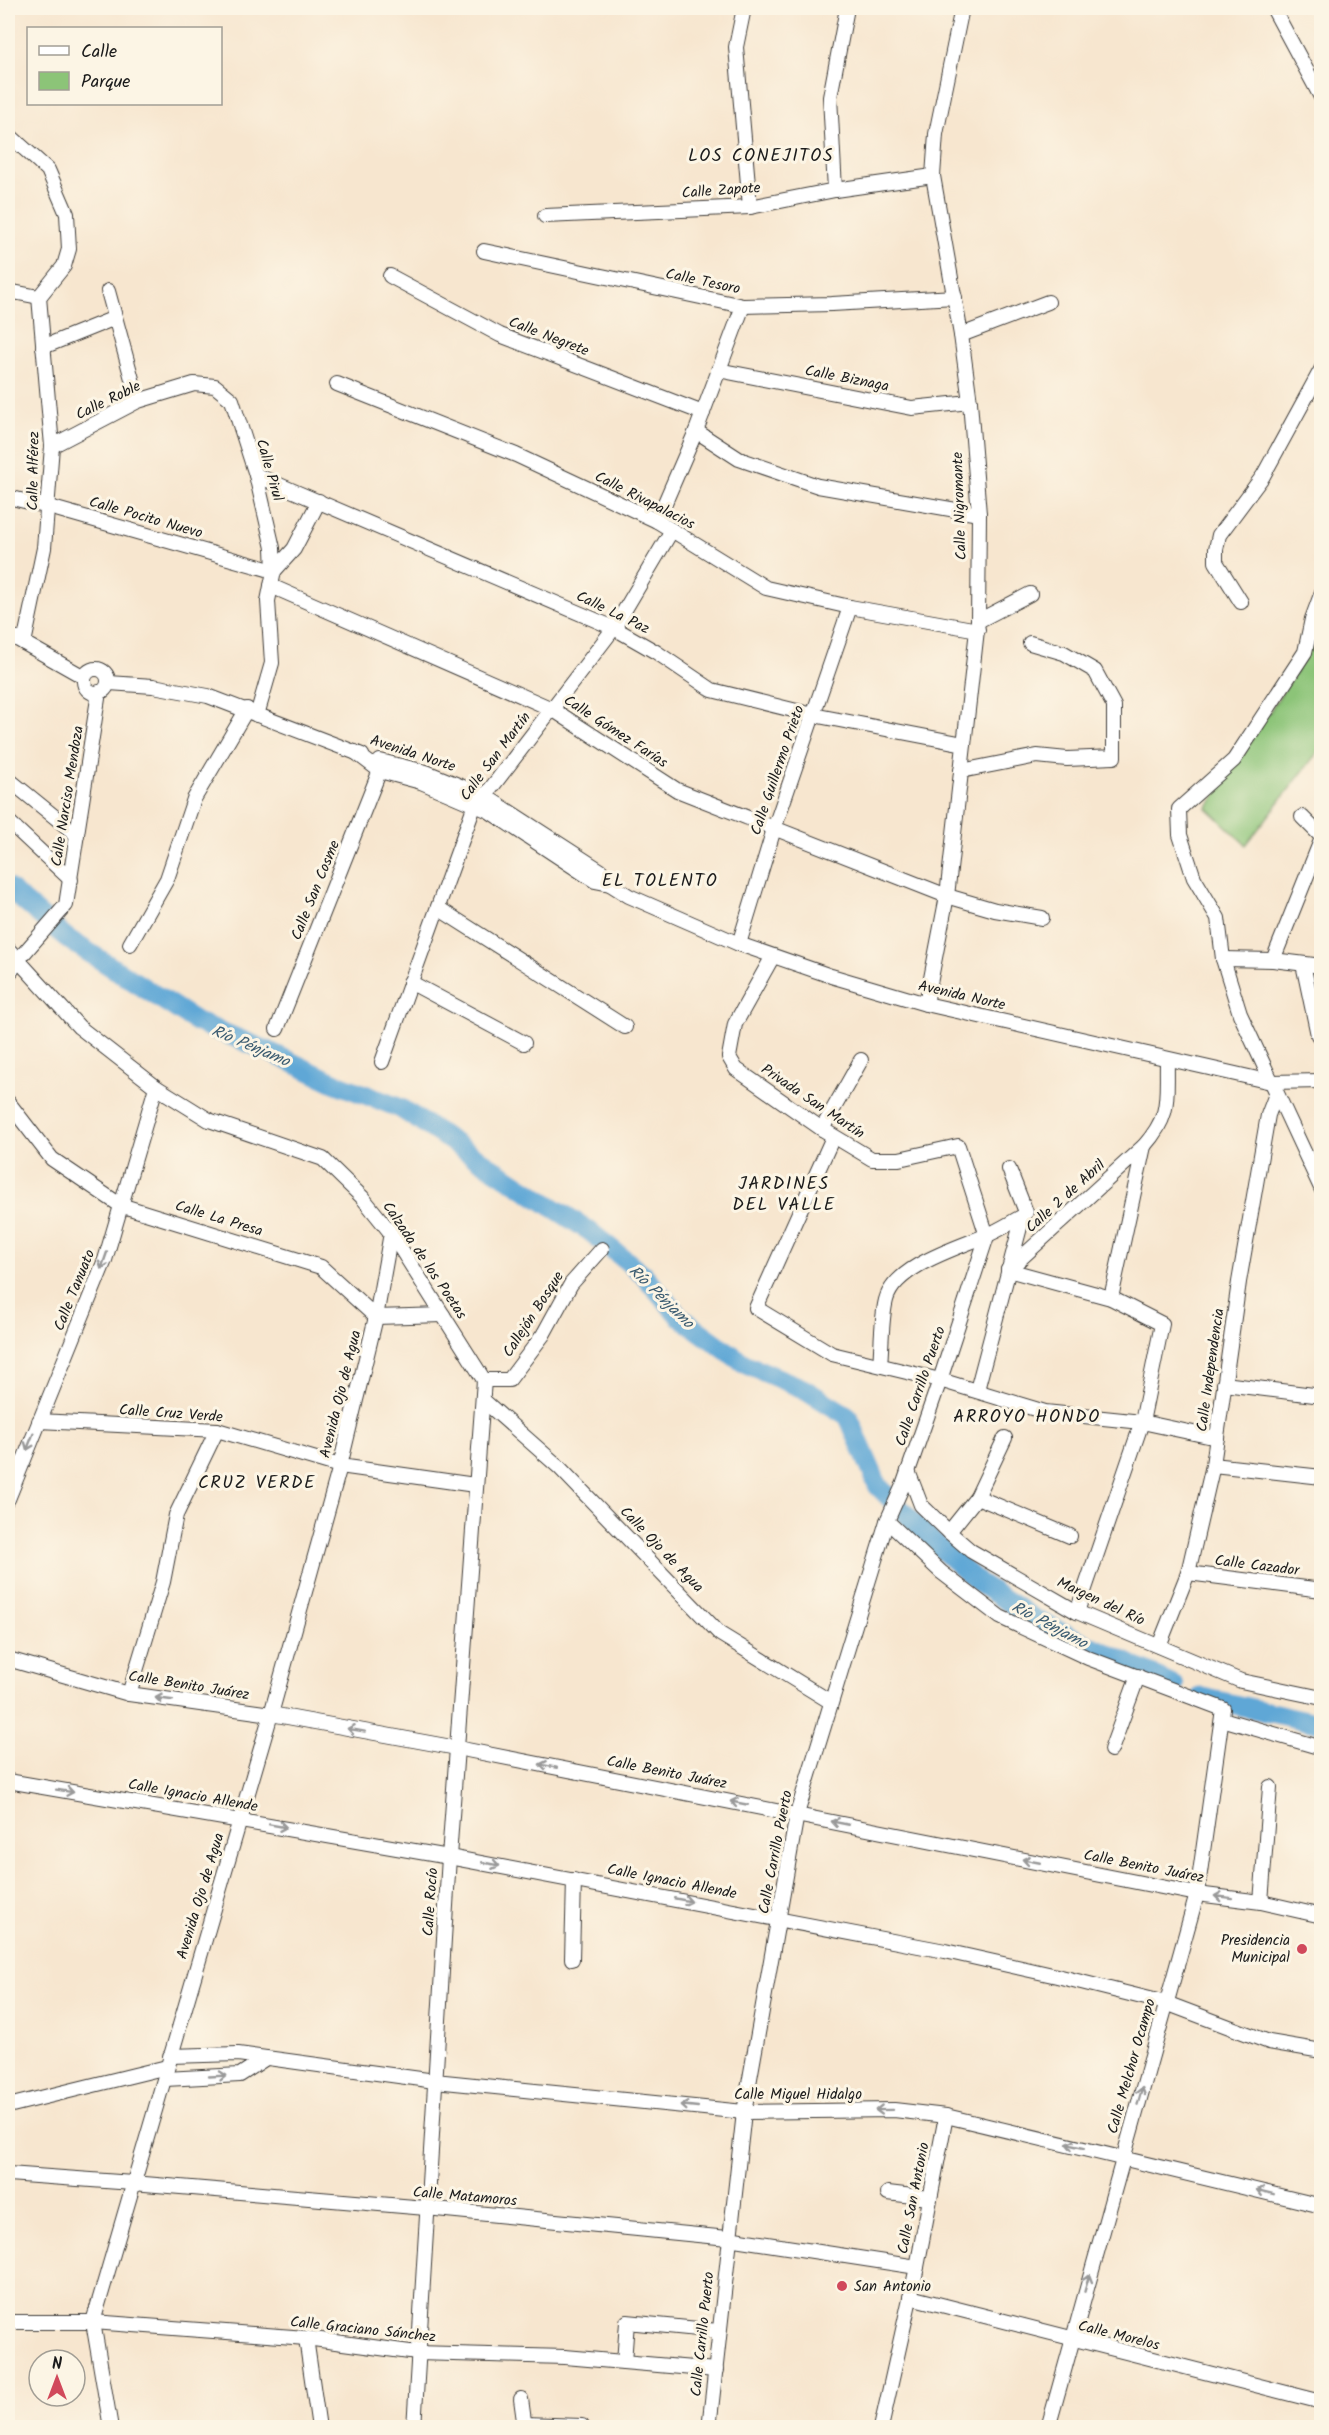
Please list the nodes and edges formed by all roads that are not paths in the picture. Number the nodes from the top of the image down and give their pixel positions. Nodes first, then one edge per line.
1 (744, 8) edge
2 (847, 8) edge
3 (962, 8) edge
4 (1273, 8) edge
5 (1320, 93) edge
6 (8, 134) edge
7 (933, 176) junction
8 (835, 190) junction
9 (750, 207) junction
10 (545, 216) dead end
11 (484, 251) dead end
12 (390, 276) dead end
13 (8, 291) edge
14 (108, 291) dead end
15 (39, 297) junction
16 (955, 297) junction
17 (1048, 302) dead end
18 (743, 306) junction
19 (116, 318) junction
20 (961, 335) junction
21 (43, 347) junction
22 (1322, 368) edge
23 (718, 370) junction
24 (337, 384) dead end
25 (215, 386) joint
26 (138, 401) junction
27 (970, 402) junction
28 (702, 413) junction
29 (696, 431) junction
30 (52, 446) junction
31 (256, 475) junction
32 (8, 497) edge
33 (319, 501) junction
34 (49, 507) junction
35 (979, 514) junction
36 (657, 521) junction
37 (672, 530) junction
38 (274, 571) junction
39 (271, 586) junction
40 (1322, 592) edge
41 (1030, 594) dead end
42 (1240, 602) dead end
43 (850, 607) junction
44 (978, 625) junction
45 (614, 628) junction
46 (8, 634) edge
47 (1030, 642) dead end
48 (24, 644) junction
49 (84, 677) junction
50 (104, 688) junction
51 (552, 709) junction
52 (252, 712) junction
53 (813, 715) junction
54 (964, 744) junction
55 (381, 767) junction
56 (961, 771) junction
57 (8, 779) edge
58 (480, 800) junction
59 (1302, 818) dead end
60 (8, 821) edge
61 (774, 829) junction
62 (77, 835) junction
63 (1322, 838) edge
64 (71, 880) junction
65 (947, 896) junction
66 (438, 908) junction
67 (1042, 918) dead end
68 (130, 944) dead end
69 (739, 944) junction
70 (8, 949) edge
71 (773, 956) junction
72 (1223, 959) junction
73 (18, 960) junction
74 (1273, 960) junction
75 (1304, 964) junction
76 (1322, 966) edge
77 (8, 976) edge
78 (410, 982) junction
79 (926, 1004) junction
80 (625, 1027) dead end
81 (277, 1029) dead end
82 (1322, 1040) edge
83 (524, 1043) dead end
84 (1167, 1059) junction
85 (861, 1060) dead end
86 (382, 1062) dead end
87 (1322, 1081) edge
88 (156, 1087) junction
89 (1274, 1088) junction
90 (8, 1102) edge
91 (828, 1133) junction
92 (1144, 1146) junction
93 (1009, 1169) dead end
94 (1322, 1190) edge
95 (120, 1205) junction
96 (1024, 1214) junction
97 (387, 1228) junction
98 (987, 1236) junction
99 (602, 1249) dead end
100 (1008, 1270) junction
101 (1111, 1298) junction
102 (443, 1315) junction
103 (376, 1317) junction
104 (880, 1365) junction
105 (484, 1380) junction
106 (940, 1380) junction
107 (1224, 1384) junction
108 (977, 1390) junction
109 (1322, 1396) edge
110 (483, 1400) junction
111 (39, 1421) junction
112 (1142, 1422) junction
113 (217, 1430) junction
114 (1005, 1438) dead end
115 (1217, 1438) junction
116 (1213, 1465) junction
117 (340, 1466) junction
118 (906, 1477) junction
119 (1322, 1477) edge
120 (475, 1485) junction
121 (977, 1497) junction
122 (8, 1499) edge
123 (887, 1521) junction
124 (949, 1532) junction
125 (1070, 1536) dead end
126 (1188, 1573) junction
127 (1322, 1590) edge
128 (1077, 1612) junction
129 (1159, 1646) junction
130 (8, 1659) edge
131 (1138, 1676) junction
132 (129, 1694) junction
133 (1322, 1698) edge
134 (831, 1702) junction
135 (271, 1714) junction
136 (1222, 1714) junction
137 (457, 1748) junction
138 (1322, 1748) edge
139 (1111, 1750) dead end
140 (8, 1781) edge
141 (1270, 1786) dead end
142 (797, 1814) junction
143 (240, 1820) junction
144 (449, 1857) junction
145 (574, 1880) junction
146 (1197, 1894) junction
147 (1261, 1902) junction
148 (1322, 1916) edge
149 (779, 1918) junction
150 (572, 1959) dead end
151 (1166, 2003) junction
152 (1322, 2050) edge
153 (266, 2058) junction
154 (167, 2067) junction
155 (435, 2081) junction
156 (8, 2106) edge
157 (744, 2112) junction
158 (946, 2116) junction
159 (1123, 2157) junction
160 (8, 2174) edge
161 (133, 2182) junction
162 (888, 2193) dead end
163 (929, 2198) junction
164 (1322, 2206) edge
165 (426, 2208) junction
166 (728, 2238) junction
167 (917, 2267) junction
168 (910, 2297) junction
169 (8, 2322) edge
170 (93, 2322) junction
171 (718, 2331) junction
172 (306, 2338) junction
173 (1071, 2340) junction
174 (417, 2353) junction
175 (624, 2362) junction
176 (716, 2370) junction
177 (521, 2399) dead end
178 (1322, 2402) edge
179 (524, 2426) edge
180 (582, 2426) dead end
181 (111, 2427) edge
182 (319, 2427) edge
183 (414, 2427) edge
184 (709, 2427) edge
185 (881, 2427) edge
186 (1048, 2427) edge

1 - 9 street
2 - 8 street
3 - 7 street, Calle Nigromante
4 - 5 street
6 - 15 street
7 - 8 street, Calle Zapote
7 - 16 street, Calle Nigromante
8 - 9 street, Calle Zapote
9 - 10 street, Calle Zapote
11 - 18 street, Calle Tesoro
12 - 28 street, Calle Negrete
13 - 15 street
14 - 19 street
15 - 21 street, Calle Alférez
16 - 18 street, Calle Tesoro
16 - 20 street, Calle Nigromante
17 - 20 street
18 - 23 street
19 - 21 street
19 - 26 street
20 - 27 street, Calle Nigromante
21 - 30 street, Calle Alférez
22 - 42 street
23 - 27 street, Calle Biznaga
23 - 28 street
24 - 36 street, Calle Rivapalacios
25 - 26 street, Calle Roble
25 - 31 street, Calle Pirul
26 - 30 street, Calle Roble
27 - 35 street, Calle Nigromante
28 - 29 street
29 - 35 street
29 - 36 street
30 - 34 street, Calle Alférez
31 - 33 street, Calle La Paz
31 - 38 street, Calle Pirul
32 - 34 street, Calle Pocito Nuevo
33 - 38 street
33 - 45 street, Calle La Paz
34 - 38 street, Calle Pocito Nuevo
34 - 48 street, Calle Alférez
35 - 44 street, Calle Nigromante
36 - 37 street, Calle Rivapalacios
37 - 43 street, Calle Rivapalacios
37 - 45 street, Calle San Martín
38 - 39 street
39 - 51 street, Calle Gómez Farías
39 - 52 street
40 - 72 street
41 - 44 street
43 - 44 street, Calle Rivapalacios
43 - 53 street, Calle Guillermo Prieto
44 - 54 street, Calle Nigromante
45 - 51 street, Calle San Martín
45 - 53 street, Calle La Paz
46 - 48 street
47 - 56 street
48 - 49 street
49 - 50 street
49 - 50 street
50 - 52 street, Avenida Norte
50 - 62 street, Calle Narciso Mendoza
51 - 58 street, Calle San Martín
51 - 61 street, Calle Gómez Farías
52 - 55 street, Avenida Norte
52 - 68 street
53 - 54 street, Calle La Paz
53 - 61 street, Calle Guillermo Prieto
54 - 56 street, Calle Nigromante
55 - 58 street, Avenida Norte
55 - 81 street, Calle San Cosme
56 - 65 street, Calle Nigromante
57 - 62 street
58 - 66 street, Calle San Martín
58 - 69 street, Avenida Norte
59 - 63 street
60 - 64 street
61 - 65 street, Calle Gómez Farías
61 - 69 street, Calle Guillermo Prieto
62 - 64 street, Calle Narciso Mendoza
63 - 74 street
64 - 73 street, Calle Narciso Mendoza
65 - 67 street, Calle Gómez Farías
65 - 79 street, Calle Nigromante
66 - 78 street, Calle San Martín
66 - 80 street
69 - 71 street, Avenida Norte
70 - 73 street, Calzada de los Poetas
71 - 79 street, Avenida Norte
71 - 91 street, Privada San Martín
72 - 74 street
72 - 89 street
73 - 77 street
73 - 88 street, Calzada de los Poetas
74 - 75 street
75 - 76 street
75 - 82 street
78 - 83 street
78 - 86 street, Calle San Martín
79 - 84 street, Avenida Norte
84 - 89 street, Avenida Norte
84 - 92 street
85 - 91 street
87 - 89 street, Avenida Norte
88 - 95 street, Calle Tanuato
88 - 97 street, Calzada de los Poetas
89 - 94 street
89 - 107 street, Calle Independencia
90 - 95 street, Calle La Presa
91 - 98 street, Privada San Martín
91 - 104 street
92 - 100 street, Calle 2 de Abril
92 - 101 street
93 - 96 street
95 - 103 street, Calle La Presa
95 -> 111 street, Calle Tanuato
96 - 98 street
96 - 100 street, Calle 2 de Abril
97 - 102 street, Calzada de los Poetas
97 - 103 street, Avenida Ojo de Agua
98 - 104 street
98 - 106 street, Calle Carrillo Puerto
99 - 105 street, Callejón Bosque
100 - 101 street
100 - 108 street, Calle 2 de Abril
101 - 112 street
102 - 103 street
102 - 105 street, Calzada de los Poetas
103 - 117 street, Avenida Ojo de Agua
104 - 106 street
105 - 110 street, Calle Rocío
106 - 108 street
106 - 118 street, Calle Carrillo Puerto
107 - 109 street
107 - 115 street, Calle Independencia
108 - 112 street
110 - 120 street, Calle Rocío
110 - 134 street, Calle Ojo de Agua
111 - 113 street, Calle Cruz Verde
111 -> 122 street, Calle Tanuato
112 - 115 street
112 - 128 street
113 - 117 street, Calle Cruz Verde
113 - 132 street
114 - 121 street
115 - 116 street, Calle Independencia
116 - 119 street
116 - 126 street, Calle Independencia
117 - 120 street, Calle Cruz Verde
117 - 135 street, Avenida Ojo de Agua
118 - 123 street, Calle Carrillo Puerto
118 - 124 street, Margen del Río
120 - 137 street, Calle Rocío
121 - 124 street
121 - 125 street
123 - 131 street
123 - 134 street, Calle Carrillo Puerto
124 - 128 street, Margen del Río
126 - 127 street, Calle Cazador
126 - 129 street, Calle Independencia
128 - 129 street, Margen del Río
129 - 133 street, Margen del Río
130 - 132 street, Calle Benito Juárez
131 - 136 street
131 - 139 street
135 -> 132 street, Calle Benito Juárez
134 - 142 street, Calle Carrillo Puerto
137 -> 135 street, Calle Benito Juárez
135 - 143 street, Avenida Ojo de Agua
136 - 138 street
136 - 146 street, Calle Melchor Ocampo
142 -> 137 street, Calle Benito Juárez
137 - 144 street, Calle Rocío
140 -> 143 street, Calle Ignacio Allende
141 - 147 street
146 -> 142 street, Calle Benito Juárez
142 - 149 street, Calle Carrillo Puerto
143 -> 144 street, Calle Ignacio Allende
143 - 154 street, Avenida Ojo de Agua
144 -> 145 street, Calle Ignacio Allende
144 - 155 street, Calle Rocío
145 -> 149 street, Calle Ignacio Allende
145 - 150 street
147 -> 146 street, Calle Benito Juárez
146 - 151 street, Calle Melchor Ocampo
147 - 148 street, Calle Benito Juárez
149 - 151 street, Calle Ignacio Allende
149 - 157 street, Calle Carrillo Puerto
151 - 152 street, Calle Ignacio Allende
159 -> 151 street, Calle Melchor Ocampo
153 - 154 street, Calle Miguel Hidalgo
154 -> 153 street, Calle Miguel Hidalgo
153 - 155 street, Calle Miguel Hidalgo
154 - 156 street, Calle Miguel Hidalgo
154 - 161 street, Avenida Ojo de Agua
157 -> 155 street, Calle Miguel Hidalgo
155 - 165 street, Calle Rocío
158 -> 157 street, Calle Miguel Hidalgo
157 - 166 street, Calle Carrillo Puerto
159 -> 158 street, Calle Miguel Hidalgo
158 - 163 street, Calle San Antonio
164 -> 159 street, Calle Miguel Hidalgo
173 -> 159 street, Calle Melchor Ocampo
160 - 161 street, Calle Matamoros
161 - 165 street, Calle Matamoros
161 - 170 street, Avenida Ojo de Agua
162 - 163 street
163 - 167 street, Calle San Antonio
165 - 166 street, Calle Matamoros
165 - 174 street, Calle Rocío
166 - 167 street, Calle Matamoros
166 - 171 street, Calle Carrillo Puerto
167 - 168 street, Calle San Antonio
168 - 173 street, Calle Morelos
168 - 185 street, Calle San Antonio
169 - 170 street, Calle Graciano Sánchez
170 - 172 street, Calle Graciano Sánchez
170 - 181 street, Avenida Ojo de Agua
171 - 175 street
171 - 176 street, Calle Carrillo Puerto
172 - 174 street, Calle Graciano Sánchez
172 - 182 street
173 - 178 street, Calle Morelos
173 - 186 street, Calle Melchor Ocampo
174 - 175 street, Calle Graciano Sánchez
174 - 183 street, Calle Rocío
175 - 176 street, Calle Graciano Sánchez
176 - 184 street, Calle Carrillo Puerto
177 - 179 street
179 - 180 street

